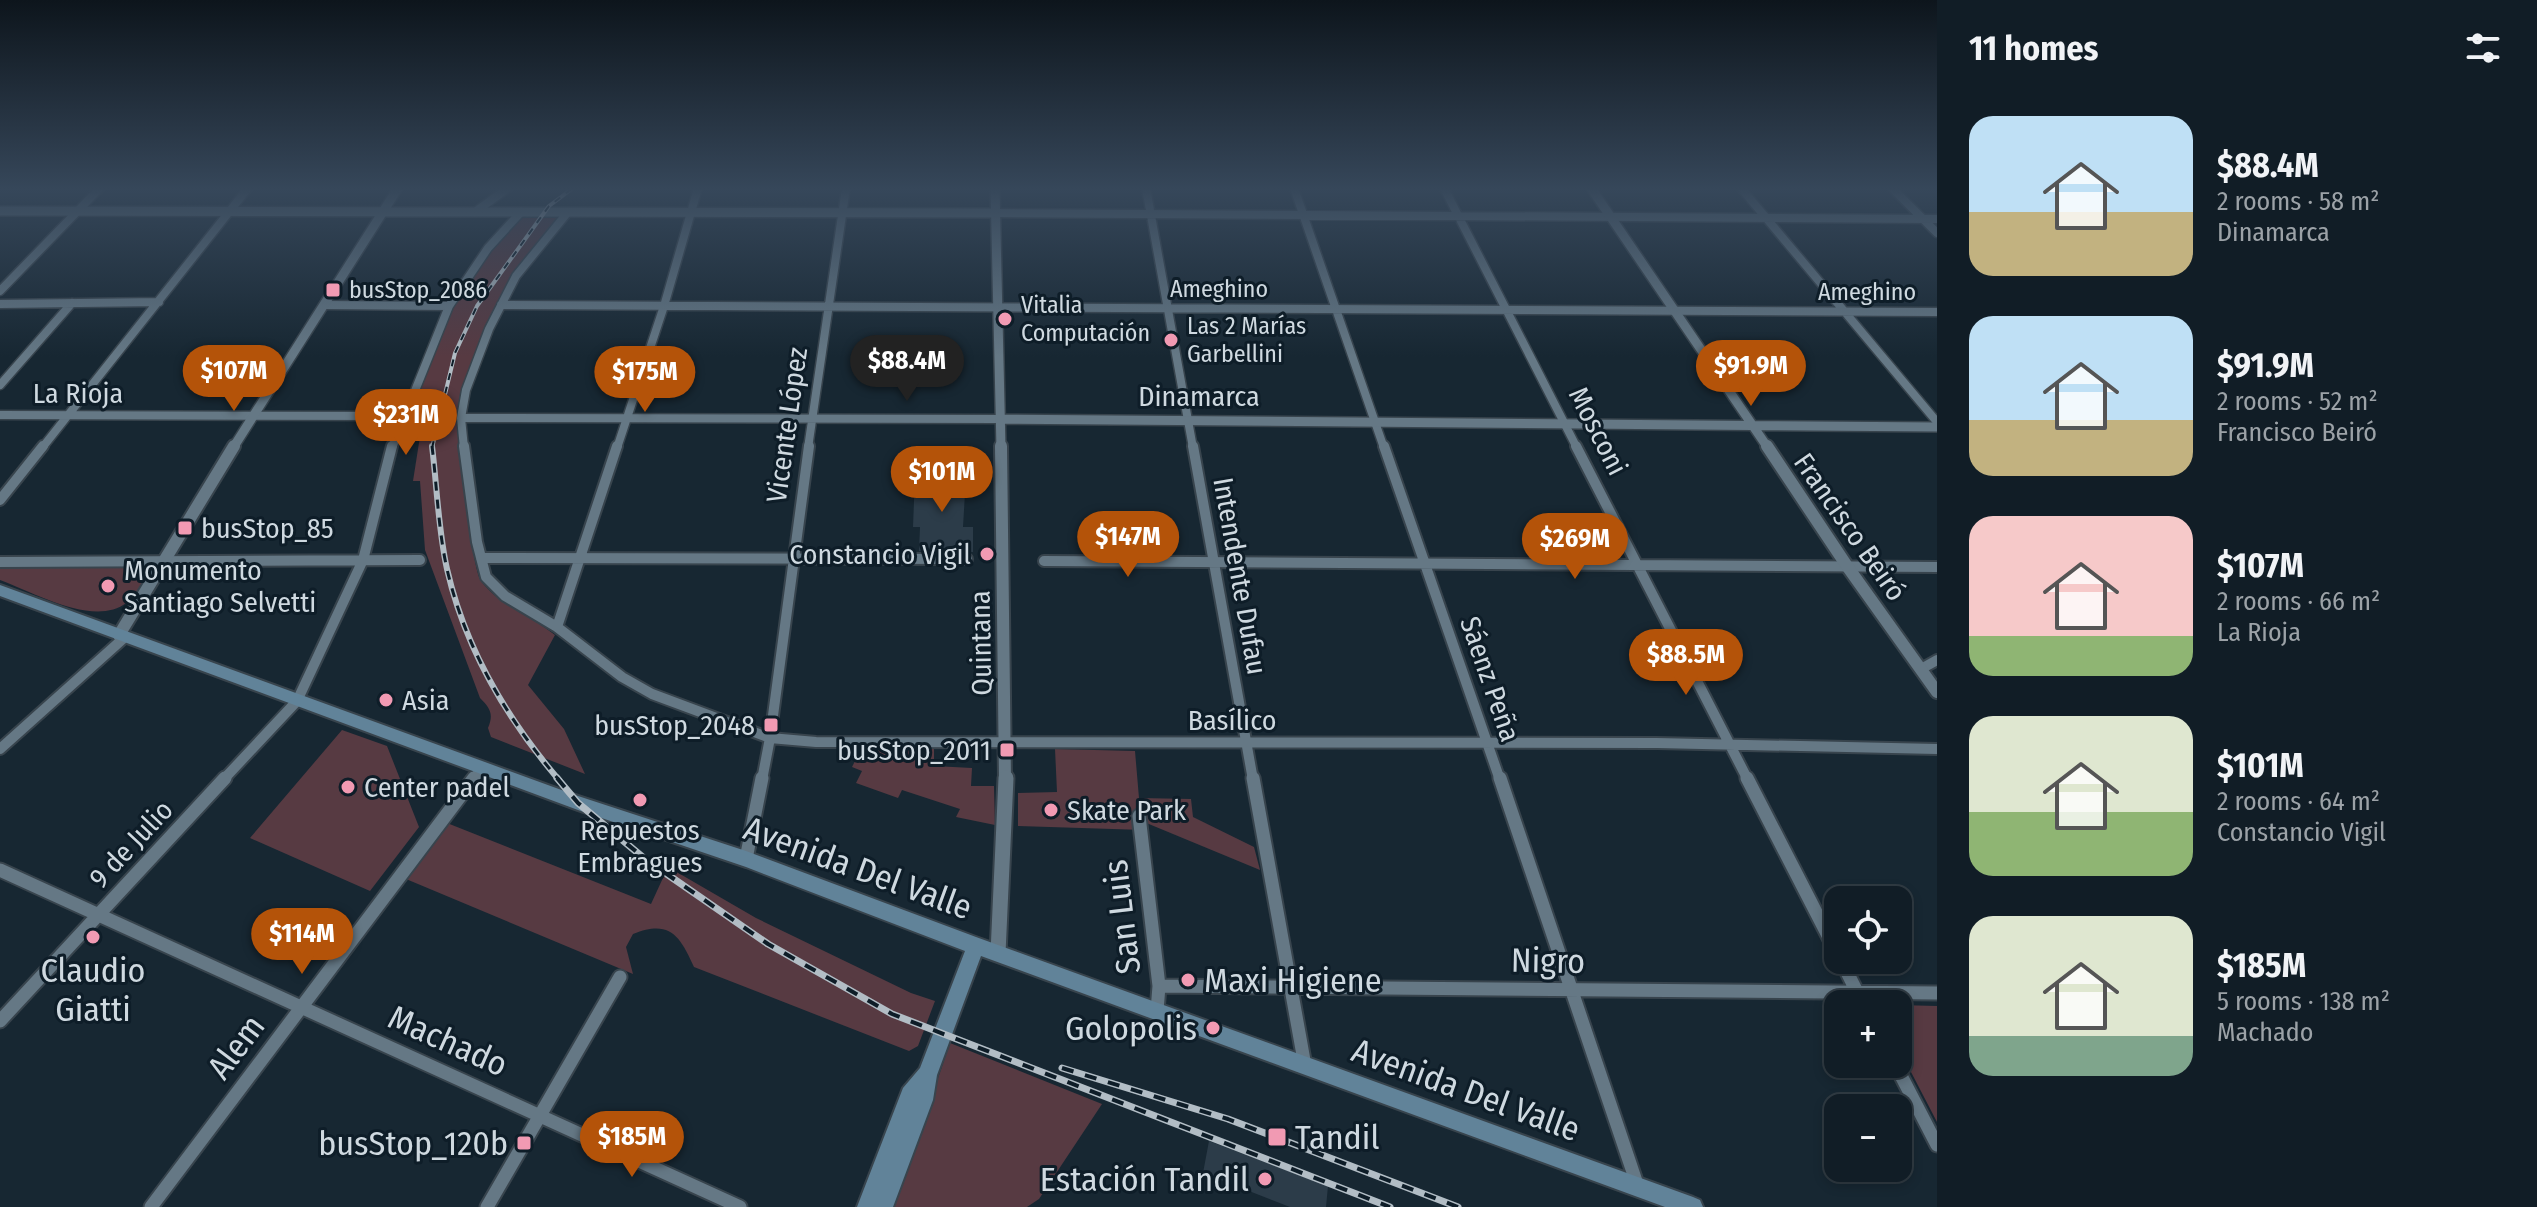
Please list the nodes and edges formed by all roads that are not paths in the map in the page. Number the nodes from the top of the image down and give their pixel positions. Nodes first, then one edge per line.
1 (46, 244) edge
2 (204, 244) edge
3 (362, 244) edge
4 (491, 244) edge
5 (541, 244) edge
6 (682, 244) edge
7 (838, 244) edge
8 (996, 244) edge
9 (1156, 244) edge
10 (1314, 244) edge
11 (1473, 244) edge
12 (1629, 244) edge
13 (1788, 244) edge
14 (0, 291) edge
15 (159, 302) junction
16 (72, 303) junction
17 (0, 304) edge
18 (325, 305) junction
19 (501, 305) junction
20 (449, 306) junction
21 (664, 306) junction
22 (829, 307) junction
23 (999, 307) junction
24 (1167, 308) junction
25 (1336, 309) junction
26 (1506, 311) junction
27 (1677, 311) junction
28 (1843, 311) junction
29 (1937, 312) edge
30 (0, 385) edge
31 (0, 415) edge
32 (69, 415) junction
33 (253, 415) junction
34 (402, 416) junction
35 (461, 418) junction
36 (626, 418) junction
37 (1001, 419) junction
38 (813, 420) junction
39 (1189, 420) junction
40 (1376, 422) junction
41 (1565, 424) junction
42 (1937, 424) edge
43 (1750, 425) junction
44 (0, 500) edge
45 (582, 557) junction
46 (481, 558) junction
47 (967, 559) dead end
48 (363, 560) junction
49 (420, 560) dead end
50 (792, 560) junction
51 (165, 561) junction
52 (1044, 561) dead end
53 (0, 562) edge
54 (1214, 564) junction
55 (1425, 564) junction
56 (1637, 564) junction
57 (1847, 566) junction
58 (1937, 567) edge
59 (0, 590) edge
60 (557, 627) junction
61 (122, 636) junction
62 (1937, 660) edge
63 (1921, 669) junction
64 (1937, 692) edge
65 (297, 701) junction
66 (770, 738) junction
67 (1486, 740) junction
68 (1728, 742) junction
69 (1007, 744) junction
70 (1246, 744) junction
71 (0, 749) edge
72 (1937, 749) edge
73 (482, 768) junction
74 (1139, 816) dead end
75 (746, 859) junction
76 (0, 870) edge
77 (100, 913) junction
78 (1824, 929) edge
79 (976, 946) junction
80 (998, 953) junction
81 (620, 977) dead end
82 (1290, 985) junction
83 (1159, 986) junction
84 (1573, 989) junction
85 (1937, 993) edge
86 (1912, 995) edge
87 (1824, 997) edge
88 (301, 1007) junction
89 (1157, 1011) junction
90 (0, 1021) edge
91 (1305, 1066) junction
92 (927, 1075) junction
93 (1902, 1078) edge
94 (540, 1116) junction
95 (1937, 1145) edge
96 (1638, 1187) junction
97 (151, 1207) edge
98 (487, 1207) edge
99 (740, 1207) edge
100 (867, 1207) edge
101 (883, 1207) edge
102 (1693, 1207) edge

1 - 14 street
2 - 15 street
3 - 18 street
4 - 20 street, 9 de Julio
5 - 19 street
6 - 21 street
7 - 22 street, Vicente López
8 - 23 street, Quintana
9 - 24 street, Intendente Dufau
10 - 25 street, Sáenz Peña
11 - 26 street, Mosconi
12 - 27 street, Francisco Beiró
13 - 28 street
15 - 16 street
15 - 32 street
16 - 17 street
16 - 30 street
18 - 20 street
18 - 33 street
19 - 21 street, Ameghino
19 - 35 street
20 - 34 street, 9 de Julio
21 - 22 street, Ameghino
21 - 36 street
22 - 23 street, Ameghino
22 - 38 street, Vicente López
23 - 24 street, Ameghino
23 - 37 street, Quintana
24 - 25 street, Ameghino
24 - 39 street, Intendente Dufau
25 - 26 street, Ameghino
25 - 40 street, Sáenz Peña
26 - 27 street, Ameghino
26 - 41 street, Mosconi
27 - 28 street, Ameghino
27 - 43 street, Francisco Beiró
28 - 29 street, Ameghino
28 - 42 street
31 - 32 street, La Rioja
32 - 33 street, La Rioja
32 - 44 street
33 - 34 street
33 - 51 street
34 - 48 street, 9 de Julio
35 - 36 street, Dinamarca
35 - 46 street
36 - 38 street, Dinamarca
36 - 45 street
37 - 38 street, Dinamarca
37 - 39 street, Dinamarca
37 - 69 street, Quintana
38 - 50 street, Vicente López
39 - 40 street, Dinamarca
39 - 54 street, Intendente Dufau
40 - 41 street, Dinamarca
40 - 55 street, Sáenz Peña
41 - 43 street, Dinamarca
41 - 56 street, Mosconi
42 - 43 street, Dinamarca
43 - 57 street, Francisco Beiró
45 - 46 street
45 - 50 street
45 - 60 street
46 - 60 street, Basílico
47 - 50 street
48 - 49 street
48 - 51 street
48 - 65 street, 9 de Julio
50 - 66 street, Vicente López
51 - 53 street
51 - 61 street
52 - 54 street
54 - 55 street
54 - 70 street, Intendente Dufau
55 - 56 street
55 - 67 street, Sáenz Peña
56 - 57 street
56 - 68 street, Mosconi
57 - 58 street
57 - 63 street, Francisco Beiró
59 - 61 main road, Avenida Del Valle
60 - 66 street, Basílico
61 - 65 main road, Avenida Del Valle
61 - 71 street
62 - 63 street
63 - 64 street, Francisco Beiró
65 - 73 main road, Avenida Del Valle
65 - 77 street, 9 de Julio
66 - 69 street, Basílico
66 - 75 street, Vicente López
67 - 68 street, Basílico
67 - 70 street, Basílico
67 - 84 street, Sáenz Peña
68 - 72 street, Basílico
68 - 78 street, Mosconi
69 - 70 street, Basílico
69 - 80 street, Quintana
70 - 82 street, Intendente Dufau
73 - 75 main road, Avenida Del Valle
73 - 88 street, Alem
74 - 83 street, San Luis
75 - 79 main road, Avenida Del Valle
76 - 77 street, Machado
77 - 88 street, Machado
77 - 90 street, 9 de Julio
79 - 80 main road, Avenida Del Valle
79 - 92 main road
80 - 89 main road, Avenida Del Valle
81 - 94 street
82 - 83 street, Nigro
82 - 84 street, Nigro
82 - 91 street, Intendente Dufau
83 - 89 street, San Luis
84 - 87 street, Nigro
84 - 96 street, Sáenz Peña
85 - 86 street, Nigro
88 - 94 street, Machado
88 - 97 street, Alem
89 - 91 main road, Avenida Del Valle
91 - 96 main road, Avenida Del Valle
92 - 100 main road
92 - 101 main road
93 - 95 street
94 - 98 street
94 - 99 street, Machado
96 - 102 main road, Avenida Del Valle

